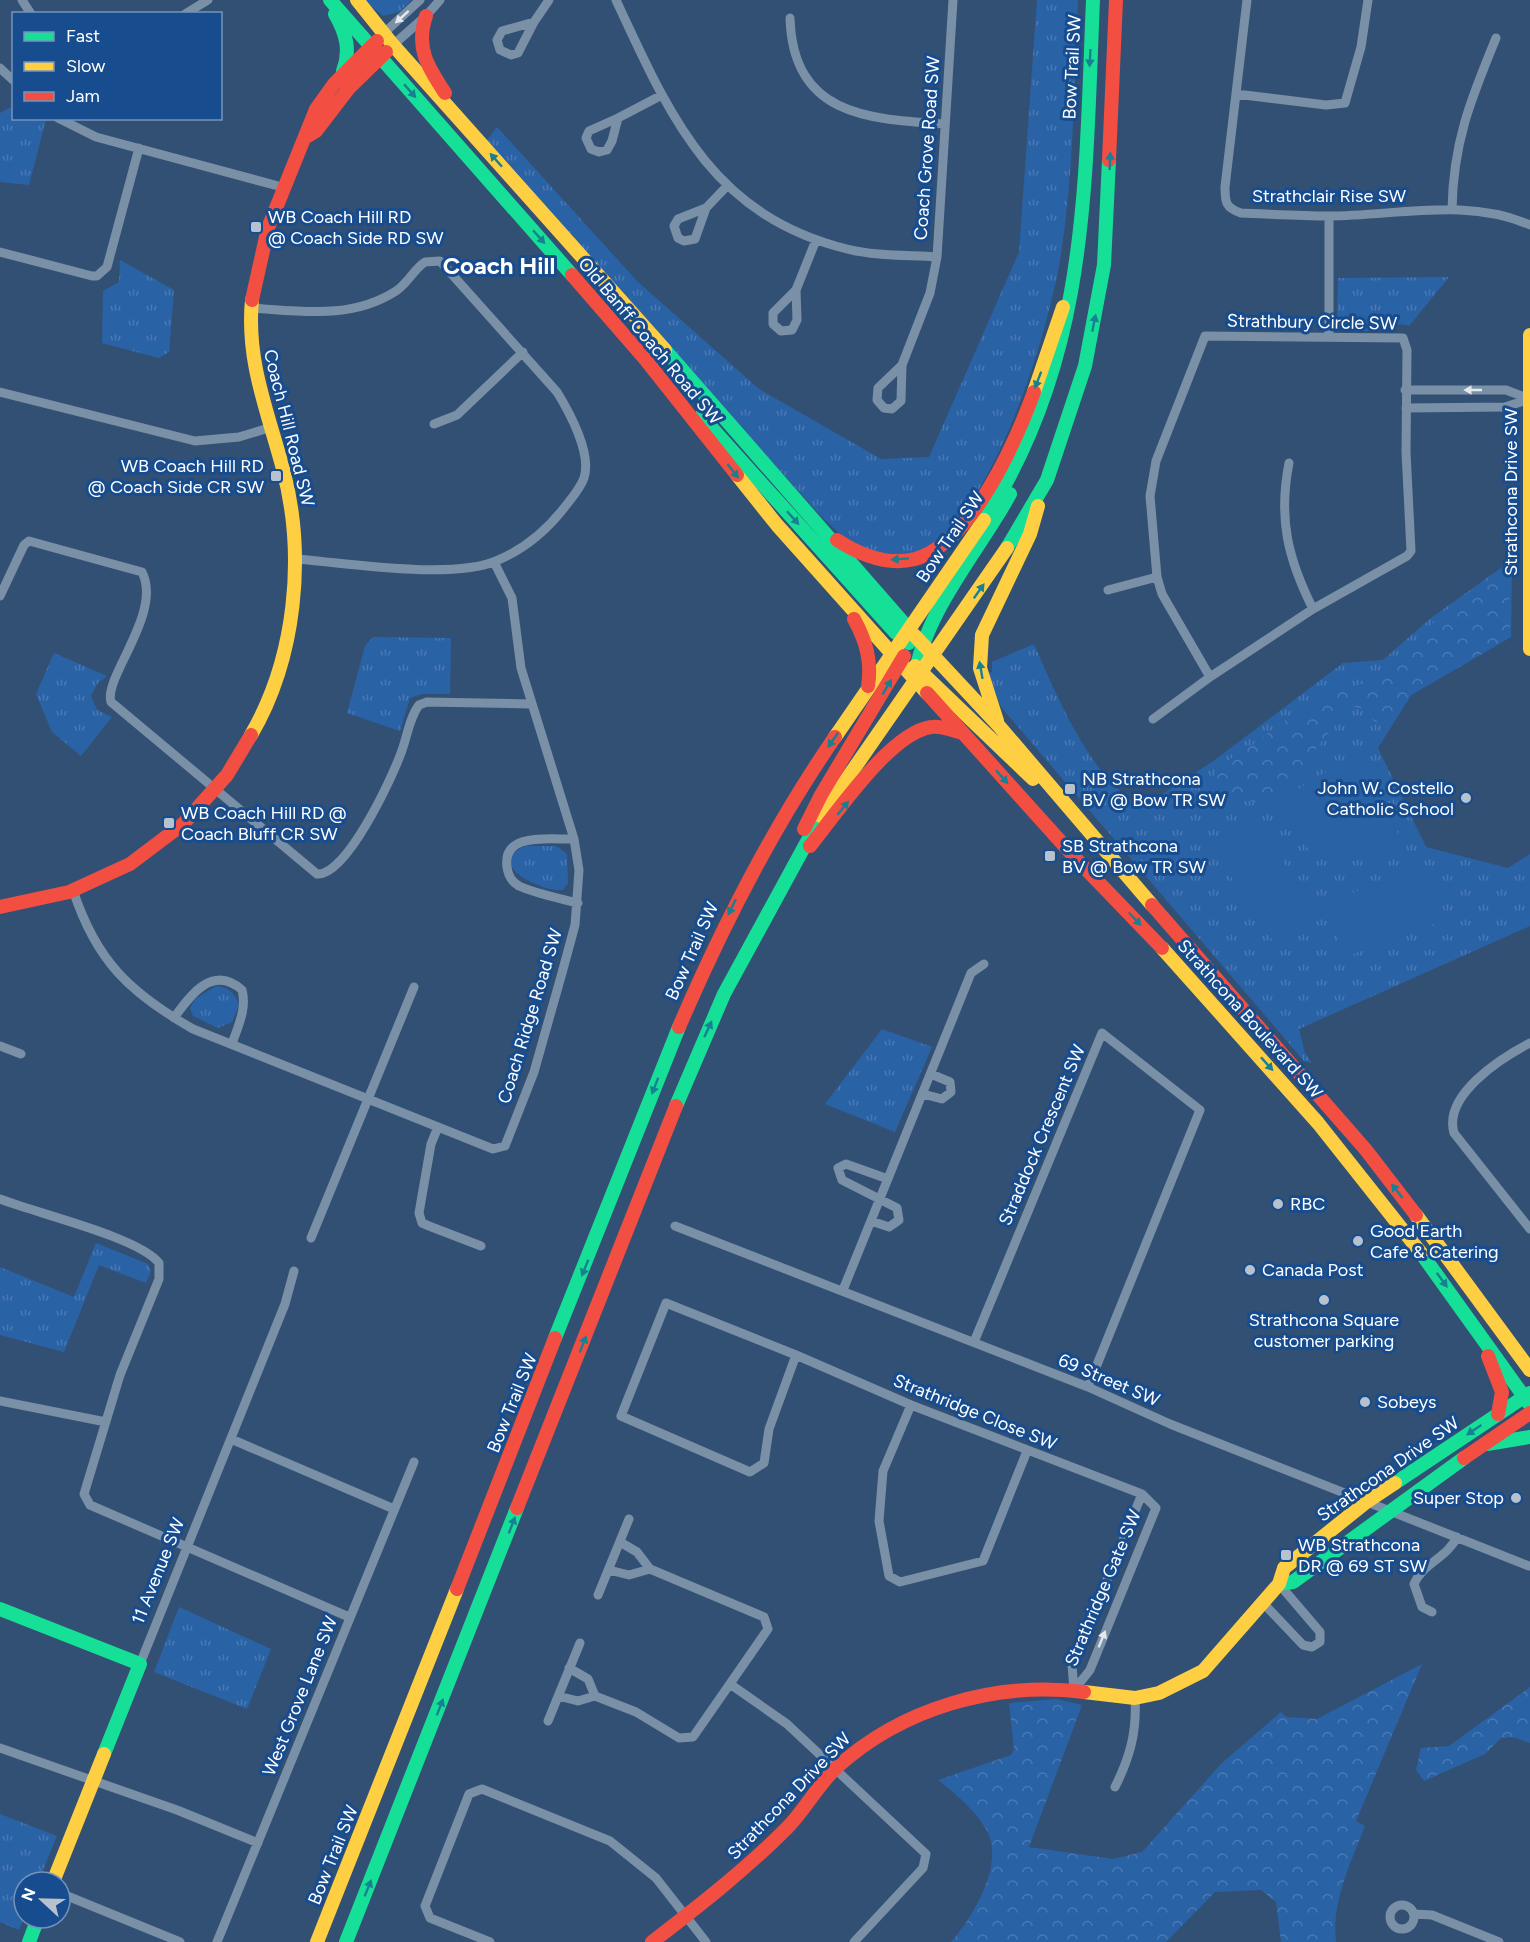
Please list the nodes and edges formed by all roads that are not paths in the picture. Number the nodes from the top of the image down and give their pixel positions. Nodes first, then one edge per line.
1 (208, 0) edge
2 (325, 0) edge
3 (330, 0) edge
4 (357, 0) edge
5 (420, 0) edge
6 (440, 0) edge
7 (549, 0) edge
8 (953, 0) edge
9 (1094, 0) edge
10 (1116, 0) edge
11 (1248, 0) edge
12 (1368, 0) edge
13 (616, 2) edge
14 (188, 12) edge
15 (426, 16) junction
16 (790, 18) dead end
17 (534, 22) dead end
18 (1496, 38) dead end
19 (388, 39) junction
20 (376, 52) junction
21 (0, 69) edge
22 (339, 78) junction
23 (12, 79) edge
24 (1236, 94) junction
25 (662, 95) junction
26 (618, 118) dead end
27 (62, 120) edge
28 (945, 124) junction
29 (468, 128) junction
30 (306, 137) junction
31 (139, 148) junction
32 (727, 186) junction
33 (282, 187) junction
34 (706, 208) dead end
35 (1452, 210) junction
36 (1329, 216) junction
37 (1530, 225) edge
38 (816, 240) junction
39 (1079, 244) junction
40 (0, 252) edge
41 (937, 257) junction
42 (796, 290) dead end
43 (251, 308) junction
44 (1530, 335) edge
45 (1329, 337) junction
46 (523, 352) junction
47 (645, 359) junction
48 (902, 365) dead end
49 (1406, 390) junction
50 (0, 392) edge
51 (1530, 399) edge
52 (1406, 408) junction
53 (434, 424) dead end
54 (1036, 424) junction
55 (272, 428) junction
56 (1289, 463) dead end
57 (1047, 480) junction
58 (820, 527) junction
59 (296, 559) junction
60 (494, 562) junction
61 (1157, 577) junction
62 (1108, 590) dead end
63 (0, 596) edge
64 (846, 604) junction
65 (1313, 609) junction
66 (1530, 649) edge
67 (912, 655) junction
68 (1210, 677) junction
69 (867, 692) junction
70 (530, 704) junction
71 (1153, 719) dead end
72 (999, 726) junction
73 (963, 734) junction
74 (216, 791) junction
75 (1082, 826) junction
76 (574, 839) junction
77 (790, 867) junction
78 (73, 890) junction
79 (578, 903) junction
80 (0, 907) edge
81 (984, 964) dead end
82 (414, 987) dead end
83 (174, 1018) junction
84 (1530, 1043) edge
85 (232, 1044) junction
86 (0, 1046) edge
87 (21, 1054) dead end
88 (931, 1074) junction
89 (923, 1094) junction
90 (370, 1099) junction
91 (438, 1127) junction
92 (888, 1179) junction
93 (0, 1199) edge
94 (880, 1199) junction
95 (871, 1221) junction
96 (675, 1226) dead end
97 (1530, 1229) edge
98 (311, 1238) dead end
99 (481, 1246) dead end
100 (294, 1272) dead end
101 (843, 1290) junction
102 (1476, 1329) junction
103 (974, 1342) junction
104 (796, 1355) junction
105 (1526, 1356) edge
106 (1530, 1370) edge
107 (1088, 1387) junction
108 (1528, 1398) edge
109 (0, 1401) edge
110 (911, 1405) junction
111 (1530, 1413) edge
112 (1498, 1414) junction
113 (106, 1422) junction
114 (1530, 1437) edge
115 (231, 1439) junction
116 (1482, 1444) junction
117 (1027, 1451) junction
118 (414, 1462) dead end
119 (1142, 1494) junction
120 (1365, 1503) junction
121 (394, 1509) junction
122 (1391, 1509) junction
123 (629, 1519) dead end
124 (1457, 1537) junction
125 (620, 1542) junction
126 (188, 1546) junction
127 (1529, 1566) edge
128 (650, 1569) junction
129 (609, 1570) junction
130 (1280, 1584) junction
131 (598, 1595) dead end
132 (1263, 1603) junction
133 (0, 1609) edge
134 (1432, 1612) dead end
135 (349, 1617) junction
136 (580, 1642) dead end
137 (140, 1664) junction
138 (569, 1668) junction
139 (730, 1684) junction
140 (1074, 1690) junction
141 (558, 1696) junction
142 (595, 1696) junction
143 (1135, 1698) junction
144 (548, 1721) dead end
145 (0, 1748) edge
146 (834, 1770) junction
147 (93, 1782) junction
148 (1115, 1787) dead end
149 (258, 1843) junction
150 (58, 1870) edge
151 (72, 1898) edge
152 (1414, 1914) dead end
153 (686, 1917) junction
154 (180, 1942) edge
155 (217, 1942) edge
156 (317, 1942) edge
157 (346, 1942) edge
158 (490, 1942) edge
159 (652, 1942) edge
160 (706, 1942) edge
161 (854, 1942) edge
162 (1499, 1942) edge

1 - 14 street
2 - 22 main road
3 - 20 main road, Old Banff Coach Road SW
4 - 19 main road, Old Banff Coach Road SW
5 -> 19 street, Coach Hill Road SW
6 - 15 street, Coach Hill Road SW
7 - 17 street
8 - 28 street, Coach Grove Road SW
9 -> 39 main road, Bow Trail SW
57 -> 10 main road, Bow Trail SW
11 - 24 street, Strathclair Rise SW
12 - 24 street
13 - 25 street, Coach Grove Road SW
15 - 19 street, Coach Hill Road SW
15 - 29 main road
16 - 28 street
18 - 35 street
19 - 20 main road, Coach Hill Road SW
19 - 29 main road, Old Banff Coach Road SW
20 - 22 main road, Coach Hill Road SW
20 - 30 main road, Coach Hill Road SW
20 -> 47 main road, Old Banff Coach Road SW
21 - 23 street
22 - 30 main road, Coach Hill Road SW
24 - 36 street, Strathclair Rise SW
25 - 26 street
25 - 32 street, Coach Grove Road SW
27 - 31 street
28 - 41 street, Coach Grove Road SW
58 -> 29 main road, Old Banff Coach Road SW
30 - 33 main road, Coach Hill Road SW
31 - 33 street
31 - 40 street
32 - 34 street
32 - 38 street, Coach Grove Road SW
33 - 43 main road, Coach Hill Road SW
35 - 36 street, Strathclair Rise SW
35 - 37 street, Strathclair Rise SW
36 - 45 street
38 - 41 street, Coach Grove Road SW
38 - 42 street
39 - 54 main road, Bow Trail SW
39 -> 58 main road
41 - 48 street
43 - 46 street
43 - 55 main road, Coach Hill Road SW
44 - 51 main road, Strathcona Drive SW
45 - 49 street, Strathbury Circle SW
45 - 61 street, Strathbury Circle SW
46 - 53 street
46 - 60 street
47 -> 64 main road, Old Banff Coach Road SW
47 -> 67 main road
51 -> 49 street
49 - 52 street, Strathbury Circle SW
50 - 55 street
51 - 52 street
51 - 66 main road, Strathcona Drive SW
52 - 65 street, Strathbury Circle SW
54 - 67 main road, Bow Trail SW
54 - 67 main road
55 - 59 main road, Coach Hill Road SW
56 - 65 street
67 -> 57 main road, Bow Trail SW
72 -> 57 main road
58 - 67 main road, Old Banff Coach Road SW
59 - 60 street
59 - 74 main road, Coach Hill Road SW
60 - 70 street, Coach Ridge Road SW
61 - 62 street
61 - 68 street, Strathbury Circle SW
63 - 74 street
64 - 67 main road, Old Banff Coach Road SW
64 - 69 main road
65 - 68 street, Strathbury Circle SW
67 - 69 main road, Bow Trail SW
67 - 72 main road, Strathcona Boulevard SW
67 - 73 main road, Strathcona Boulevard SW
67 - 75 main road
67 - 77 main road, Bow Trail SW
77 -> 67 main road
68 - 71 street
69 -> 156 main road, Bow Trail SW
70 - 74 street
70 - 76 street, Coach Ridge Road SW
72 - 75 main road, Strathcona Boulevard SW
77 -> 73 main road
73 -> 102 main road, Strathcona Boulevard SW
74 - 78 main road, Coach Hill Road SW
105 -> 75 main road, Strathcona Boulevard SW
76 - 79 street, Coach Ridge Road SW
76 - 79 street
157 -> 77 main road, Bow Trail SW
78 - 80 main road, Coach Hill Road SW
78 - 83 street, Coach Ridge Road SW
79 - 91 street, Coach Ridge Road SW
81 - 88 street
82 - 90 street
83 - 85 street, Coach Ridge Road SW
83 - 85 street
84 - 97 street
85 - 90 street, Coach Ridge Road SW
86 - 87 street
88 - 89 street
88 - 89 street
89 - 92 street
90 - 91 street, Coach Ridge Road SW
90 - 98 street
91 - 99 street
92 - 94 street
92 - 94 street
93 - 113 street
94 - 95 street
94 - 95 street
95 - 101 street
96 - 101 street, 69 Street SW
100 - 115 street, 11 Avenue SW
101 - 103 street, 69 Street SW
102 - 108 main road, Strathcona Boulevard SW
102 - 112 main road
103 - 107 street, 69 Street SW
103 - 107 street, Straddock Crescent SW
104 - 104 street, Strathridge Close SW
104 - 110 street, Strathridge Close SW
105 - 106 main road, Strathcona Boulevard SW
107 - 120 street, 69 Street SW
108 - 112 main road, Strathcona Drive SW
109 - 113 street
110 - 117 street, Strathridge Close SW
110 - 117 street
111 - 116 main road, Strathcona Drive SW
112 -> 120 main road, Strathcona Drive SW
113 - 126 street
114 - 116 main road
115 - 121 street
115 - 126 street, 11 Avenue SW
116 - 122 main road, Strathcona Drive SW
117 - 119 street, Strathridge Close SW
118 - 121 street, West Grove Lane SW
119 - 140 street, Strathridge Gate SW
140 -> 119 street, Strathridge Gate SW
120 - 122 street, 69 Street SW
120 - 130 main road, Strathcona Drive SW
121 - 135 street, West Grove Lane SW
122 - 124 street, 69 Street SW
122 - 130 main road, Strathcona Drive SW
123 - 125 street
124 - 127 street, 69 Street SW
124 - 134 street
125 - 128 street
125 - 129 street
126 - 135 street
126 - 137 street, 11 Avenue SW
128 - 129 street
128 - 139 street
129 - 131 street
130 - 132 main road, Strathcona Drive SW
130 - 132 street
132 - 143 main road, Strathcona Drive SW
133 - 137 main road
135 - 149 street, West Grove Lane SW
136 - 138 street
137 - 147 main road, 11 Avenue SW
138 - 141 street
138 - 142 street
139 - 142 street
139 - 146 street
140 - 143 main road, Strathcona Drive SW
140 - 146 main road, Strathcona Drive SW
141 - 142 street
141 - 144 street
143 - 148 street
145 - 147 street
146 - 153 main road, Strathcona Drive SW
146 - 161 street
147 - 149 street
147 - 150 main road, 11 Avenue SW
149 - 155 street, West Grove Lane SW
151 - 154 street
152 - 162 street
153 - 158 street
153 - 159 main road, Strathcona Drive SW
153 - 160 street

